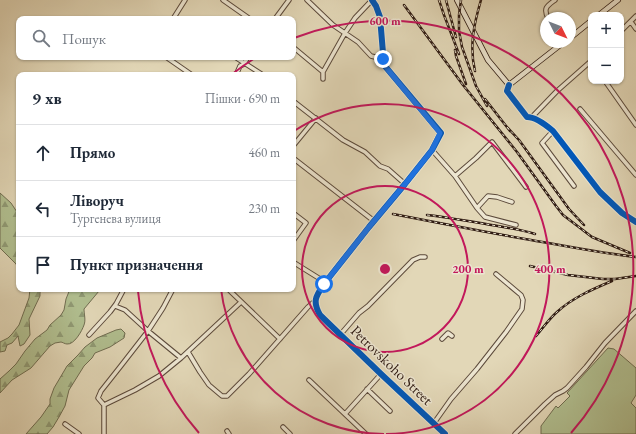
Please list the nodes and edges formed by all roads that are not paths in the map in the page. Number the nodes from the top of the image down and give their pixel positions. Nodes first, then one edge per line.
1 (186, 0) edge
2 (223, 0) edge
3 (289, 0) edge
4 (306, 0) edge
5 (372, 0) edge
6 (457, 0) edge
7 (554, 0) edge
8 (618, 0) edge
9 (546, 12) edge
10 (603, 12) edge
11 (175, 16) edge
12 (246, 16) edge
13 (277, 16) edge
14 (636, 16) edge
15 (631, 22) junction
16 (588, 23) edge
17 (624, 28) edge
18 (636, 29) edge
19 (345, 33) junction
20 (576, 33) edge
21 (556, 48) edge
22 (296, 50) edge
23 (383, 59) junction
24 (170, 60) edge
25 (239, 60) edge
26 (246, 60) edge
27 (244, 64) junction
28 (588, 64) edge
29 (188, 72) edge
30 (237, 72) edge
31 (258, 72) edge
32 (323, 72) junction
33 (322, 79) dead end
34 (607, 84) edge
35 (509, 85) junction
36 (296, 103) edge
37 (580, 109) dead end
38 (532, 117) junction
39 (316, 118) junction
40 (636, 125) edge
41 (553, 132) junction
42 (296, 142) edge
43 (432, 150) junction
44 (296, 160) edge
45 (636, 175) edge
46 (455, 176) junction
47 (405, 184) junction
48 (574, 186) dead end
49 (526, 187) dead end
50 (512, 202) dead end
51 (477, 208) junction
52 (296, 215) edge
53 (374, 221) junction
54 (636, 222) edge
55 (516, 225) dead end
56 (296, 237) edge
57 (425, 257) dead end
58 (296, 264) edge
59 (496, 274) dead end
60 (325, 282) junction
61 (122, 292) edge
62 (171, 292) edge
63 (231, 292) edge
64 (315, 301) junction
65 (241, 302) junction
66 (114, 306) junction
67 (636, 311) edge
68 (148, 331) junction
69 (88, 335) dead end
70 (340, 335) junction
71 (452, 336) dead end
72 (280, 339) junction
73 (442, 339) dead end
74 (188, 352) junction
75 (181, 358) junction
76 (381, 374) junction
77 (309, 380) dead end
78 (367, 389) junction
79 (104, 405) junction
80 (390, 411) dead end
81 (345, 414) junction
82 (434, 423) junction
83 (65, 424) dead end
84 (283, 427) dead end
85 (442, 433) edge
86 (79, 434) edge
87 (104, 434) edge
88 (290, 434) edge
89 (366, 434) edge
90 (515, 434) edge

1 - 11 street
2 - 12 street
3 - 13 street
4 - 19 street
5 - 19 street
5 - 23 street
6 - 35 street
7 - 9 street
8 - 10 street
14 - 15 street
15 - 17 street
15 - 18 street
16 - 20 street
19 - 23 street
19 - 32 street
21 - 35 street
22 - 32 street
23 - 43 street
24 - 29 street
25 - 27 street
26 - 27 street
27 - 30 street
27 - 31 street
28 - 38 street
32 - 33 street
34 - 40 street
35 - 38 street
36 - 39 street
37 - 45 street
38 - 41 street
39 - 42 street
39 - 47 street
41 - 48 street
41 - 54 street
43 - 46 street
43 - 47 street
44 - 53 street
46 - 49 street
46 - 51 street
47 - 53 street
50 - 51 street
51 - 55 street
52 - 56 street
53 - 60 street
57 - 70 street
58 - 60 street
59 - 82 street
60 - 64 street
61 - 66 street
62 - 68 street
63 - 65 street
64 - 70 street, Petrovskoho Street
64 - 72 street
65 - 72 street
65 - 74 street
66 - 68 street
66 - 69 street
67 - 90 street
68 - 75 street
68 - 79 street
70 - 76 street, Petrovskoho Street
71 - 73 street
72 - 74 street
74 - 75 street
75 - 79 street
76 - 78 street
76 - 82 street, Petrovskoho Street
77 - 81 street
78 - 80 street
78 - 81 street
79 - 87 street
81 - 89 street
82 - 85 street, Petrovskoho Street
83 - 86 street
84 - 88 street

